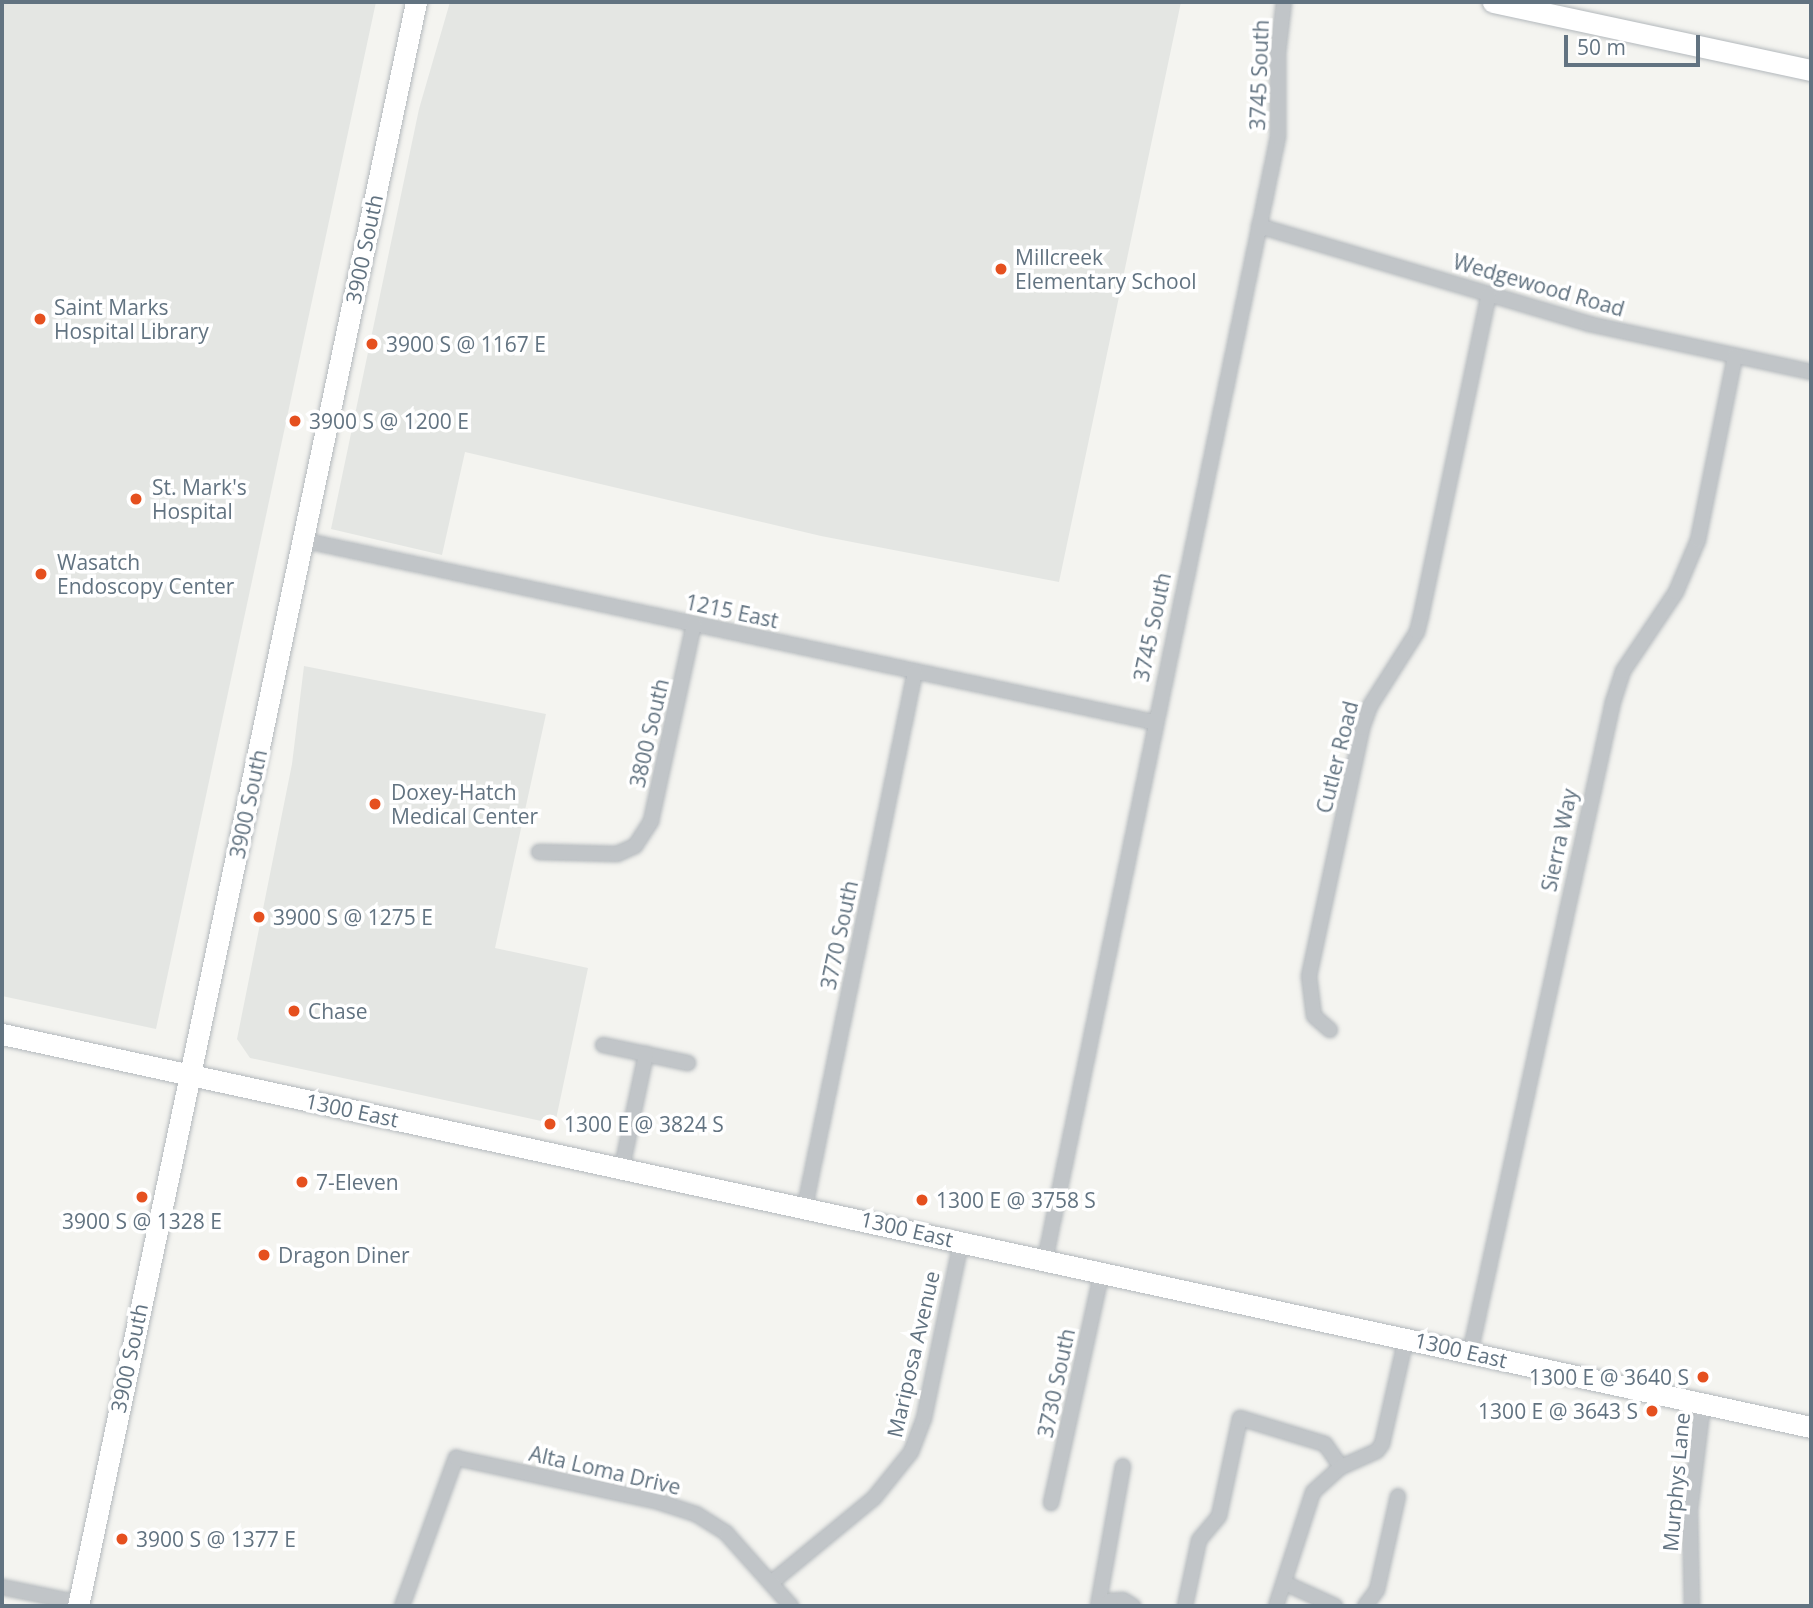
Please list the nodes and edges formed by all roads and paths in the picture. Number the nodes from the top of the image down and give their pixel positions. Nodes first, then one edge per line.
1 (416, 2) edge
2 (1284, 2) edge
3 (1493, 2) edge
4 (1811, 70) edge
5 (1259, 226) junction
6 (1489, 294) junction
7 (1735, 356) junction
8 (1811, 372) edge
9 (302, 540) junction
10 (694, 624) junction
11 (915, 673) junction
12 (1153, 722) junction
13 (539, 852) dead end
14 (1330, 1030) dead end
15 (2, 1034) edge
16 (603, 1045) dead end
17 (646, 1054) junction
18 (688, 1063) dead end
19 (191, 1075) junction
20 (622, 1167) junction
21 (805, 1206) junction
22 (961, 1242) junction
23 (1045, 1259) junction
24 (1102, 1272) junction
25 (1406, 1338) junction
26 (1470, 1353) junction
27 (1703, 1404) junction
28 (1811, 1427) edge
29 (1124, 1466) dead end
30 (1341, 1466) junction
31 (1398, 1496) dead end
32 (1051, 1503) dead end
33 (772, 1582) junction
34 (1287, 1584) junction
35 (2, 1587) edge
36 (78, 1605) edge
37 (402, 1606) edge
38 (791, 1606) edge
39 (1098, 1606) edge
40 (1106, 1606) edge
41 (1133, 1606) edge
42 (1185, 1606) edge
43 (1276, 1606) edge
44 (1335, 1606) edge
45 (1365, 1606) edge
46 (1692, 1606) edge

1 - 9 main road, 3900 South
2 - 5 street, 3745 South
3 - 4 main road
5 - 6 street, Wedgewood Road
5 - 12 street, 3745 South
6 - 7 street, Wedgewood Road
6 - 14 street, Cutler Road
7 - 8 street, Wedgewood Road
7 - 26 street, Sierra Way
9 - 10 street, 1215 East
9 - 19 main road, 3900 South
10 - 11 street, 1215 East
10 - 13 street, 3800 South
11 - 12 street, 1215 East
11 - 21 street, 3770 South
12 - 23 street, 3745 South
15 - 19 main road, 1300 East
16 - 17 street
17 - 18 street
17 - 20 street
19 - 20 main road, 1300 East
19 - 36 main road, 3900 South
20 - 21 main road, 1300 East
21 - 22 main road, 1300 East
22 - 23 main road, 1300 East
22 - 33 street, Mariposa Avenue
23 - 24 main road, 1300 East
24 - 25 main road, 1300 East
24 - 32 street, 3730 South
25 - 26 main road, 1300 East
25 - 30 street
26 - 27 main road, 1300 East
27 - 28 main road, 1300 East
27 - 46 street, Murphys Lane
29 - 39 street
30 - 34 street
30 - 42 street
31 - 45 street
33 - 37 street, Alta Loma Drive
33 - 38 street, Alta Loma Drive
34 - 43 street
34 - 44 street
35 - 36 street
40 - 41 street

